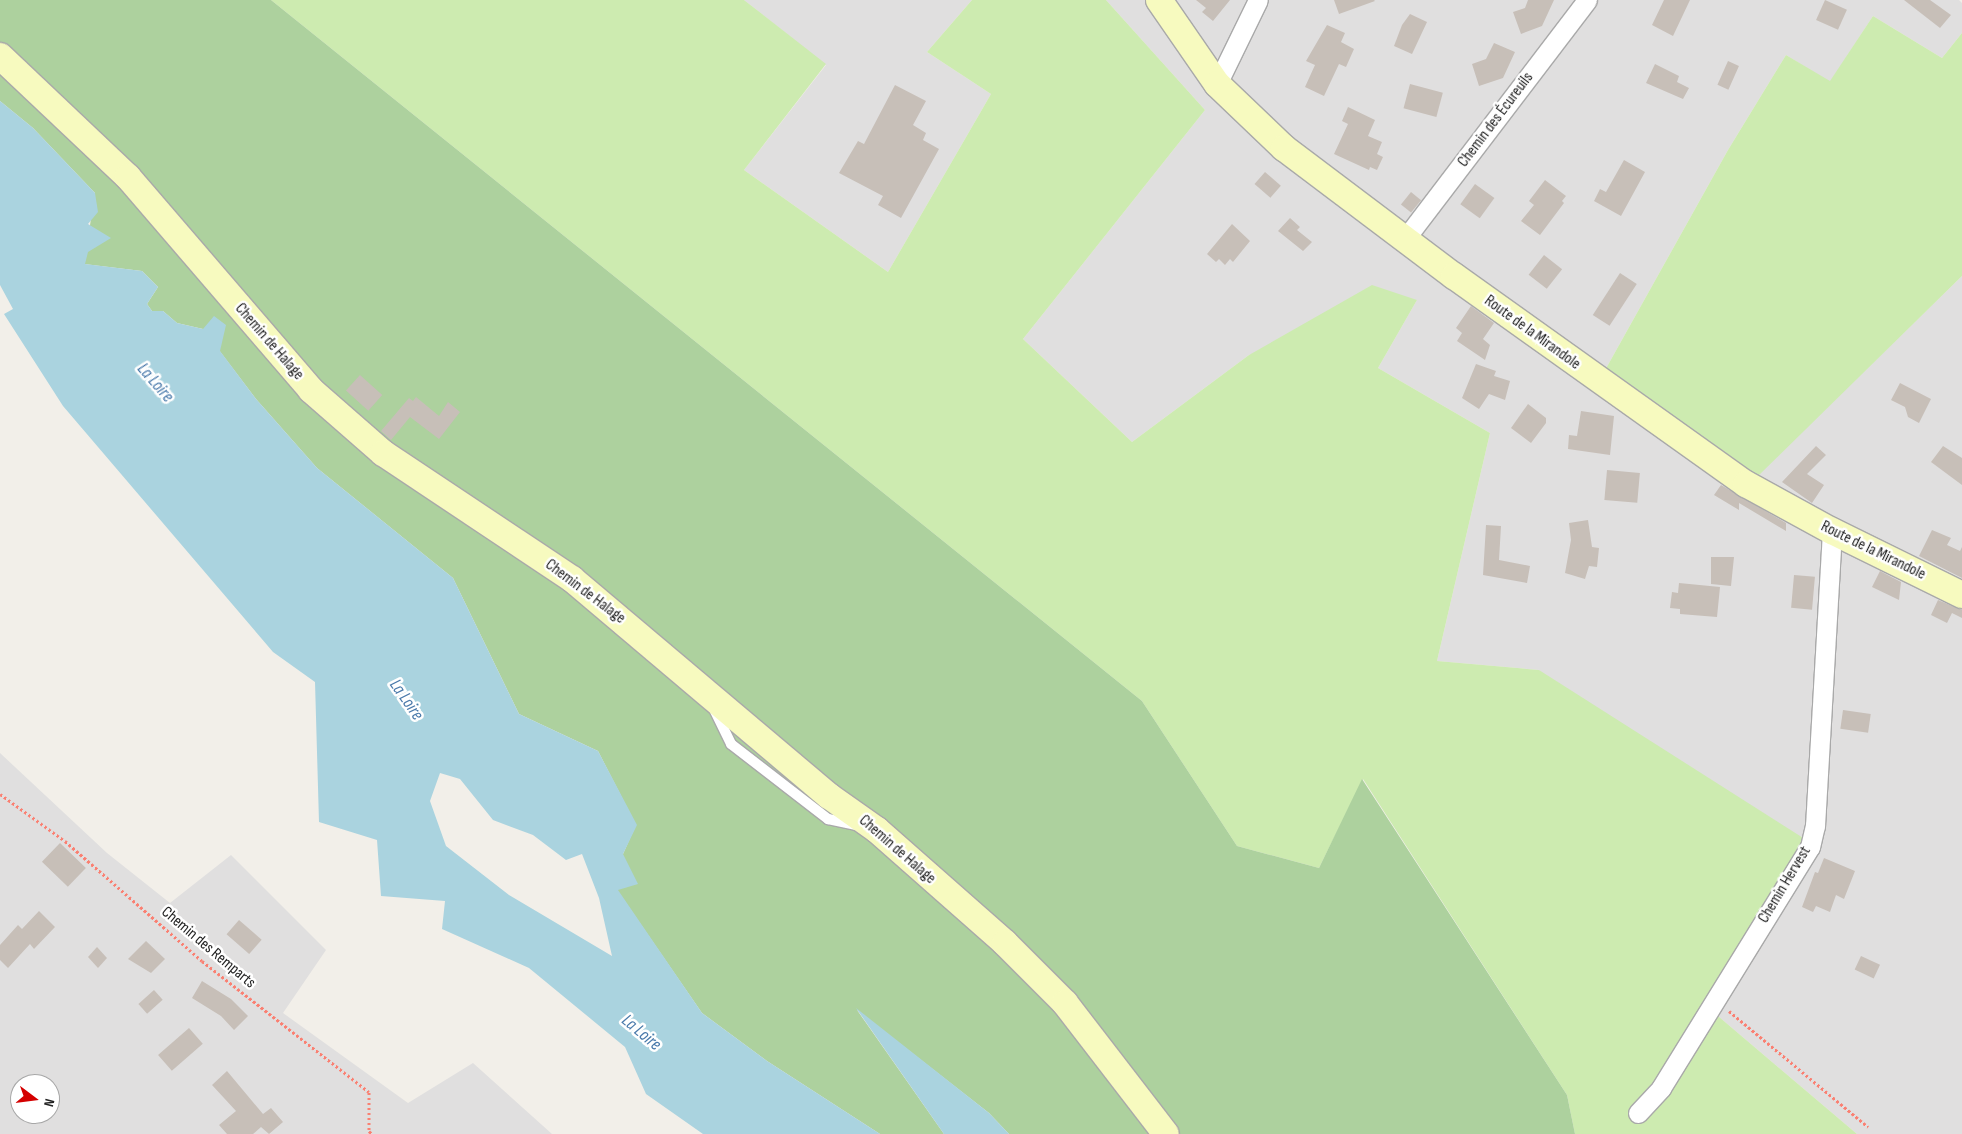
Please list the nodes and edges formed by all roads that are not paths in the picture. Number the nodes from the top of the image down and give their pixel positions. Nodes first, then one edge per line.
1 (1159, 0) edge
2 (1258, 0) edge
3 (1587, 0) edge
4 (0, 56) edge
5 (1217, 84) junction
6 (1405, 239) junction
7 (1832, 531) junction
8 (1962, 595) edge
9 (1638, 1114) dead end
10 (1166, 1134) edge

1 - 5 main road, Route de la Mirandole
2 - 5 street
3 - 6 street, Chemin des Écureuils
4 - 10 main road, Chemin de Halage
5 - 6 main road, Route de la Mirandole
6 - 7 main road, Route de la Mirandole
7 - 8 main road, Route de la Mirandole
7 - 9 street, Chemin Hervest

